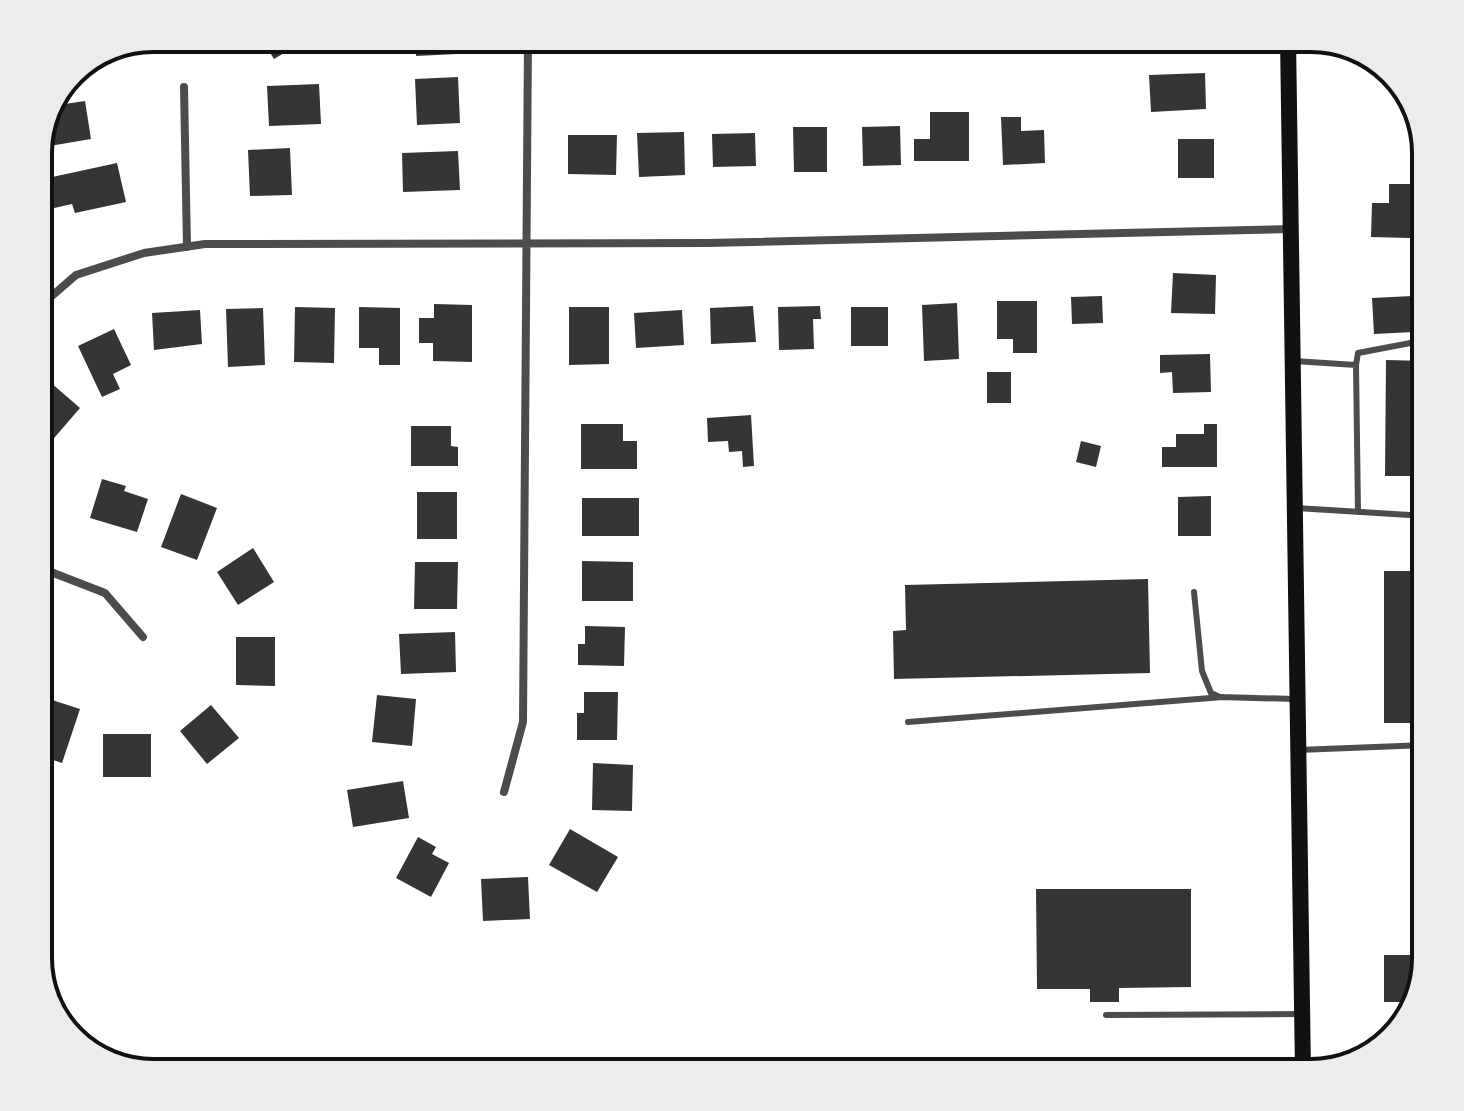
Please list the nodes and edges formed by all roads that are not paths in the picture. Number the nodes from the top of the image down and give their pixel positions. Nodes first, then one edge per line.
1 (528, 52) edge
2 (1288, 52) edge
3 (184, 87) dead end
4 (1292, 229) junction
5 (524, 243) junction
6 (187, 247) junction
7 (52, 296) edge
8 (1412, 343) edge
9 (1294, 361) junction
10 (1356, 365) junction
11 (1296, 508) junction
12 (1358, 512) junction
13 (1412, 515) edge
14 (52, 572) edge
15 (1194, 592) dead end
16 (143, 637) dead end
17 (1223, 697) junction
18 (1298, 699) junction
19 (908, 722) dead end
20 (1412, 746) edge
21 (1298, 750) junction
22 (504, 792) dead end
23 (1302, 1014) junction
24 (1106, 1015) dead end
25 (1303, 1059) edge

1 - 5 street
2 - 4 main road
3 - 6 street
4 - 5 street
4 - 9 main road
5 - 6 street
5 - 22 street
6 - 7 street
8 - 10 lane
9 - 10 lane
9 - 11 main road
10 - 12 lane
11 - 12 lane
11 - 18 main road
12 - 13 lane
14 - 16 street
15 - 17 lane
17 - 18 lane
17 - 19 lane
18 - 21 main road
20 - 21 lane
21 - 23 main road
23 - 24 lane
23 - 25 main road

